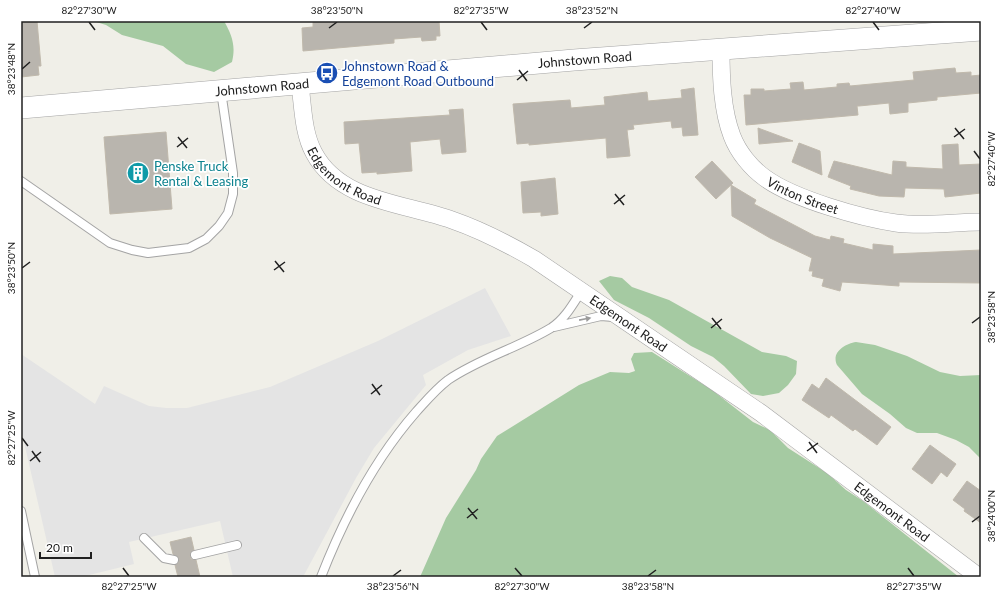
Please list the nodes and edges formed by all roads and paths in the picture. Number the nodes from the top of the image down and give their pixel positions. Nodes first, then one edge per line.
1 (981, 30) edge
2 (721, 49) junction
3 (300, 85) junction
4 (221, 91) junction
5 (21, 108) edge
6 (21, 180) edge
7 (981, 222) edge
8 (582, 290) junction
9 (620, 317) junction
10 (552, 328) junction
11 (21, 511) edge
12 (144, 538) dead end
13 (237, 545) dead end
14 (195, 555) dead end
15 (174, 560) dead end
16 (35, 577) edge
17 (321, 577) edge
18 (979, 577) edge

1 - 2 street, Johnstown Road
2 - 3 street, Johnstown Road
2 - 7 street, Vinton Street
3 - 4 street, Johnstown Road
3 - 8 street, Edgemont Road
4 - 5 street, Johnstown Road
4 - 6 lane
8 - 9 street, Edgemont Road
8 - 10 lane
10 -> 9 lane
9 - 18 street, Edgemont Road
10 - 17 lane
11 - 16 lane
12 - 15 lane
13 - 14 lane

